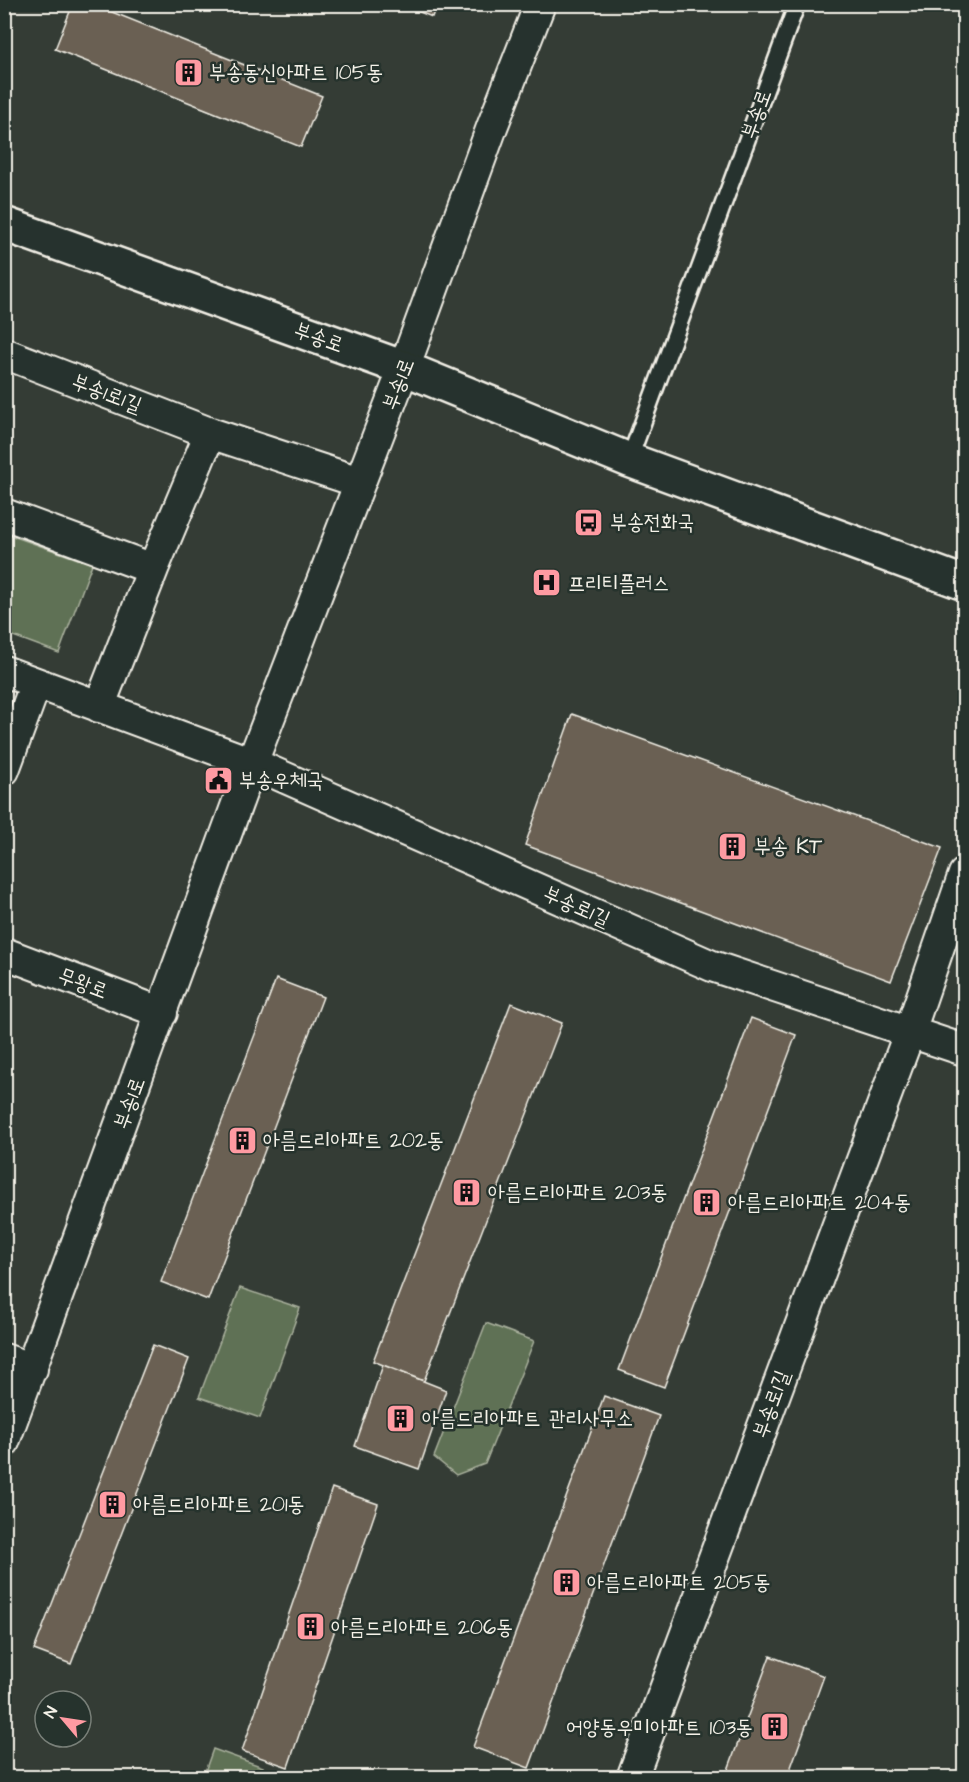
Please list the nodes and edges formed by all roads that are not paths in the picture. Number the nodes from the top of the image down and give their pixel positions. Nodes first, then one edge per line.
1 (540, 4) edge
2 (797, 4) edge
3 (4, 224) edge
4 (4, 353) edge
5 (404, 368) junction
6 (210, 433) junction
7 (629, 460) junction
8 (359, 482) junction
9 (4, 514) edge
10 (153, 569) junction
11 (964, 583) edge
12 (4, 671) edge
13 (36, 683) junction
14 (99, 707) junction
15 (252, 763) junction
16 (4, 770) edge
17 (964, 874) edge
18 (4, 953) edge
19 (162, 1013) junction
20 (910, 1031) junction
21 (964, 1050) edge
22 (18, 1364) edge
23 (4, 1442) edge
24 (632, 1778) edge

1 - 5 street, 부송1로
2 - 7 lane, 부송로
3 - 5 street, 부송로
4 - 6 street, 부송1로1길
5 - 7 street, 부송로
5 - 8 street, 부송1로
6 - 8 street, 부송1로1길
6 - 10 street
7 - 11 street, 부송로
8 - 15 street, 부송1로
9 - 10 street
10 - 14 street
12 - 13 street
13 - 14 street
13 - 16 street
14 - 15 street
15 - 19 street, 부송1로
15 - 20 street, 부송로1길
17 - 20 street, 부송로1길
18 - 19 street, 무왕로
19 - 22 street, 부송1로
20 - 21 street, 부송로1길
20 - 24 street, 부송로1길
22 - 23 street, 부송1로

